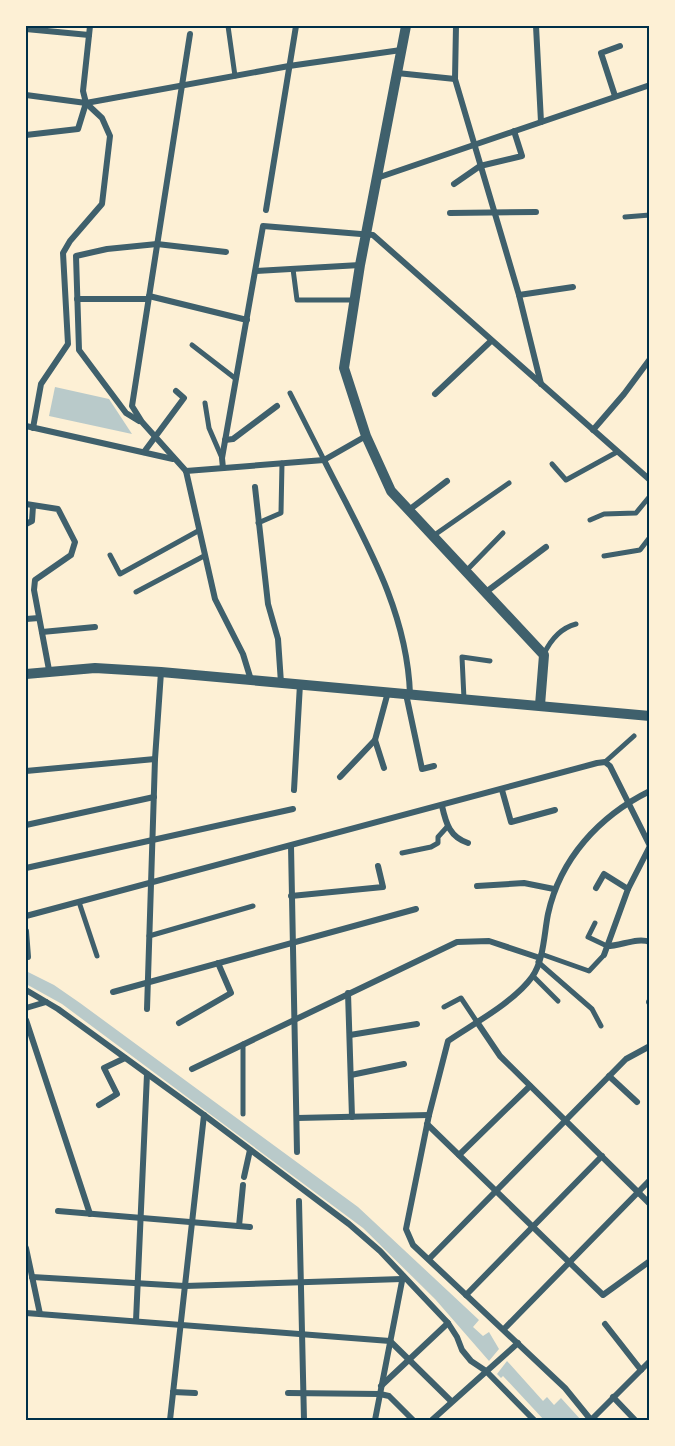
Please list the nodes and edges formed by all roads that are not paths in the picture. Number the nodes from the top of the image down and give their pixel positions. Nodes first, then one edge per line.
1 (90, 26) edge
2 (228, 26) edge
3 (296, 26) edge
4 (406, 26) edge
5 (456, 26) edge
6 (536, 26) edge
7 (26, 29) edge
8 (190, 34) dead end
9 (89, 35) junction
10 (621, 46) dead end
11 (401, 50) junction
12 (289, 66) junction
13 (397, 73) junction
14 (235, 76) junction
15 (455, 79) junction
16 (650, 85) edge
17 (181, 86) junction
18 (26, 95) edge
19 (615, 96) junction
20 (86, 103) junction
21 (541, 122) junction
22 (514, 131) junction
23 (26, 135) edge
24 (474, 145) junction
25 (480, 166) junction
26 (376, 178) junction
27 (454, 184) dead end
28 (266, 210) dead end
29 (493, 212) junction
30 (536, 212) dead end
31 (450, 213) dead end
32 (650, 215) edge
33 (625, 217) dead end
34 (366, 233) junction
35 (157, 244) junction
36 (226, 252) dead end
37 (360, 265) junction
38 (293, 269) junction
39 (256, 271) junction
40 (573, 287) dead end
41 (519, 295) junction
42 (149, 298) junction
43 (77, 299) junction
44 (354, 300) junction
45 (247, 320) junction
46 (491, 341) junction
47 (192, 345) dead end
48 (650, 359) edge
49 (236, 379) junction
50 (541, 384) junction
51 (176, 392) dead end
52 (290, 393) dead end
53 (435, 394) dead end
54 (205, 403) dead end
55 (277, 406) dead end
56 (142, 422) junction
57 (26, 426) edge
58 (33, 428) junction
59 (593, 430) junction
60 (366, 436) junction
61 (154, 437) junction
62 (225, 440) junction
63 (617, 452) junction
64 (144, 453) junction
65 (222, 458) junction
66 (173, 459) junction
67 (324, 460) junction
68 (282, 464) junction
69 (552, 464) dead end
70 (223, 468) junction
71 (186, 471) junction
72 (650, 480) edge
73 (447, 481) dead end
74 (509, 483) dead end
75 (255, 487) dead end
76 (650, 496) edge
77 (26, 504) edge
78 (33, 506) junction
79 (409, 510) junction
80 (590, 520) dead end
81 (258, 523) junction
82 (26, 524) edge
83 (198, 531) junction
84 (502, 533) dead end
85 (433, 536) junction
86 (650, 537) edge
87 (546, 547) dead end
88 (110, 555) dead end
89 (204, 556) junction
90 (603, 556) dead end
91 (466, 571) junction
92 (136, 592) dead end
93 (486, 592) junction
94 (39, 618) junction
95 (26, 619) edge
96 (576, 624) dead end
97 (95, 627) dead end
98 (42, 632) junction
99 (544, 655) junction
100 (490, 661) dead end
101 (49, 670) junction
102 (160, 672) junction
103 (26, 674) edge
104 (251, 680) junction
105 (281, 682) junction
106 (300, 684) junction
107 (388, 692) junction
108 (408, 694) junction
109 (464, 699) junction
110 (540, 705) junction
111 (650, 716) edge
112 (634, 736) dead end
113 (375, 740) junction
114 (155, 759) junction
115 (605, 762) junction
116 (434, 766) dead end
117 (384, 768) dead end
118 (26, 771) edge
119 (340, 777) dead end
120 (294, 790) dead end
121 (502, 790) junction
122 (650, 791) edge
123 (154, 797) junction
124 (627, 802) junction
125 (442, 806) junction
126 (293, 808) dead end
127 (555, 810) dead end
128 (26, 825) edge
129 (447, 827) junction
130 (152, 840) junction
131 (468, 843) dead end
132 (291, 846) junction
133 (650, 846) edge
134 (402, 853) dead end
135 (378, 866) dead end
136 (26, 868) edge
137 (152, 882) junction
138 (477, 886) dead end
139 (596, 888) dead end
140 (554, 889) junction
141 (628, 889) junction
142 (291, 896) junction
143 (79, 902) junction
144 (253, 906) dead end
145 (416, 909) dead end
146 (26, 916) edge
147 (595, 923) dead end
148 (26, 931) edge
149 (149, 936) junction
150 (650, 942) edge
151 (292, 943) junction
152 (607, 946) junction
153 (604, 955) joint
154 (97, 956) dead end
155 (28, 957) dead end
156 (539, 958) junction
157 (219, 963) junction
158 (533, 976) junction
159 (148, 982) junction
160 (26, 990) edge
161 (113, 992) dead end
162 (348, 993) junction
163 (558, 1001) dead end
164 (46, 1002) junction
165 (444, 1007) dead end
166 (26, 1008) edge
167 (147, 1009) dead end
168 (294, 1019) junction
169 (26, 1020) edge
170 (477, 1022) junction
171 (178, 1023) dead end
172 (417, 1024) dead end
173 (601, 1026) dead end
174 (350, 1035) junction
175 (243, 1044) junction
176 (650, 1046) edge
177 (124, 1058) junction
178 (404, 1064) dead end
179 (192, 1069) dead end
180 (147, 1074) junction
181 (351, 1075) junction
182 (609, 1076) junction
183 (530, 1086) junction
184 (637, 1102) dead end
185 (99, 1105) dead end
186 (243, 1114) dead end
187 (204, 1115) junction
188 (429, 1115) junction
189 (352, 1117) junction
190 (297, 1118) junction
191 (566, 1121) junction
192 (427, 1125) junction
193 (250, 1150) junction
194 (297, 1152) dead end
195 (459, 1155) junction
196 (602, 1156) junction
197 (244, 1177) dead end
198 (650, 1180) edge
199 (243, 1185) dead end
200 (496, 1191) junction
201 (638, 1192) junction
202 (299, 1200) dead end
203 (650, 1204) edge
204 (58, 1212) dead end
205 (90, 1214) junction
206 (140, 1218) junction
207 (192, 1222) junction
208 (238, 1226) junction
209 (533, 1226) junction
210 (250, 1227) dead end
211 (26, 1248) edge
212 (429, 1259) junction
213 (650, 1261) edge
214 (570, 1262) junction
215 (32, 1277) junction
216 (403, 1277) junction
217 (138, 1283) junction
218 (301, 1283) junction
219 (185, 1286) junction
220 (466, 1295) junction
221 (26, 1313) edge
222 (40, 1314) junction
223 (136, 1321) junction
224 (448, 1323) junction
225 (605, 1324) dead end
226 (181, 1325) junction
227 (504, 1329) junction
228 (302, 1333) junction
229 (390, 1341) junction
230 (518, 1343) junction
231 (409, 1360) junction
232 (650, 1361) edge
233 (641, 1370) junction
234 (486, 1371) junction
235 (381, 1386) junction
236 (173, 1392) junction
237 (195, 1393) dead end
238 (288, 1394) dead end
239 (303, 1394) junction
240 (380, 1394) junction
241 (613, 1397) junction
242 (451, 1401) junction
243 (170, 1420) edge
244 (304, 1420) edge
245 (375, 1420) edge
246 (413, 1420) edge
247 (432, 1420) edge
248 (534, 1420) edge
249 (591, 1420) edge
250 (635, 1420) edge

1 - 9 street
2 - 14 street
3 - 12 street
4 - 11 street
5 - 15 street
6 - 21 street
7 - 9 street
8 - 17 street
9 - 20 street
10 - 19 street
11 - 12 street
11 - 13 street
12 - 14 street
12 - 28 street
13 - 15 street
13 - 26 street
14 - 17 street
15 - 24 street
16 - 19 street
17 - 20 street
17 - 35 street
18 - 20 street
19 - 21 street
20 - 23 street
20 - 58 street
21 - 22 street
22 - 24 street
22 - 25 street
24 - 25 street
24 - 26 street
25 - 27 street
25 - 29 street
26 - 34 street
29 - 30 street
29 - 31 street
29 - 41 street
32 - 33 street
34 - 37 street
34 - 39 street
34 - 46 street
35 - 36 street
35 - 42 street
35 - 43 street
37 - 38 street
37 - 44 street
38 - 39 street
38 - 44 street
39 - 45 street
40 - 41 street
41 - 50 street
42 - 43 street
42 - 45 street
42 - 56 street
43 - 56 street
44 - 60 street
45 - 49 street
46 - 50 street
46 - 53 street
47 - 49 street
48 - 59 street
49 - 62 street
50 - 59 street
51 - 61 street
52 - 67 street
54 - 65 street
55 - 62 street
56 - 61 street
57 - 58 street
58 - 64 street
59 - 63 street
60 - 67 street
60 - 79 street
61 - 64 street
61 - 66 street
62 - 65 street
63 - 69 street
63 - 72 street
64 - 66 street
65 - 70 street
66 - 71 street
67 - 68 street
67 - 108 street
68 - 70 street
68 - 81 street
70 - 71 street
71 - 83 street
73 - 79 street
74 - 85 street
75 - 81 street
76 - 80 street
77 - 78 street
78 - 82 street
78 - 94 street
79 - 85 street
81 - 105 street
83 - 88 street
83 - 89 street
84 - 91 street
85 - 91 street
86 - 90 street
87 - 93 street
89 - 92 street
89 - 104 street
91 - 93 street
93 - 99 street
94 - 95 street
94 - 98 street
96 - 99 street
97 - 98 street
98 - 101 street
99 - 110 street
100 - 109 street
101 - 102 street
101 - 103 street
102 - 104 street
102 - 114 street
104 - 105 street
105 - 106 street
106 - 107 street
106 - 120 street
107 - 108 street
107 - 113 street
108 - 109 street
108 - 116 street
109 - 110 street
110 - 111 street
112 - 115 street
113 - 117 street
113 - 119 street
114 - 118 street
114 - 123 street
115 - 121 street
115 - 124 street
121 - 125 street
121 - 127 street
122 - 124 street
123 - 128 street
123 - 130 street
124 - 133 street
124 - 140 street
125 - 129 street
125 - 132 street
126 - 130 street
129 - 131 street
129 - 134 street
130 - 136 street
130 - 137 street
132 - 137 street
132 - 142 street
133 - 141 street
135 - 142 street
137 - 143 street
137 - 149 street
138 - 140 street
139 - 141 street
140 - 156 street
141 - 152 street
142 - 151 street
143 - 146 street
143 - 154 street
144 - 149 street
145 - 151 street
147 - 152 street
148 - 155 street
149 - 159 street
150 - 152 street
151 - 157 street
151 - 168 street
152 - 153 street
153 - 156 street
156 - 158 street
156 - 162 street
156 - 173 street
157 - 159 street
157 - 171 street
158 - 163 street
158 - 170 street
159 - 161 street
159 - 167 street
160 - 164 street
162 - 168 street
162 - 174 street
164 - 166 street
164 - 177 street
165 - 170 street
168 - 175 street
168 - 190 street
169 - 205 street
170 - 183 street
170 - 188 street
172 - 174 street
174 - 181 street
175 - 179 street
175 - 186 street
176 - 182 street
177 - 180 street
177 - 185 street
178 - 181 street
180 - 187 street
180 - 206 street
181 - 189 street
182 - 184 street
182 - 191 street
183 - 191 street
183 - 195 street
187 - 193 street
187 - 207 street
188 - 189 street
188 - 192 street
189 - 190 street
190 - 194 street
191 - 196 street
191 - 200 street
192 - 195 street
192 - 212 street
193 - 197 street
193 - 216 street
195 - 200 street
196 - 201 street
196 - 209 street
198 - 201 street
199 - 208 street
200 - 209 street
200 - 212 street
201 - 203 street
201 - 214 street
202 - 218 street
204 - 205 street
205 - 206 street
206 - 207 street
206 - 217 street
207 - 208 street
207 - 219 street
208 - 210 street
209 - 214 street
209 - 220 street
211 - 215 street
212 - 220 street
213 - 214 street
214 - 227 street
215 - 217 street
215 - 222 street
216 - 218 street
216 - 224 street
216 - 229 street
217 - 219 street
217 - 223 street
218 - 219 street
218 - 228 street
219 - 226 street
220 - 227 street
221 - 222 street
222 - 223 street
223 - 226 street
224 - 231 street
224 - 234 street
225 - 233 street
226 - 228 street
226 - 236 street
227 - 230 street
228 - 229 street
228 - 239 street
229 - 231 street
229 - 235 street
230 - 234 street
230 - 249 street
231 - 235 street
231 - 242 street
232 - 233 street
233 - 241 street
234 - 242 street
234 - 248 street
235 - 240 street
236 - 237 street
236 - 243 street
238 - 239 street
239 - 240 street
239 - 244 street
240 - 245 street
240 - 246 street
241 - 249 street
241 - 250 street
242 - 247 street

